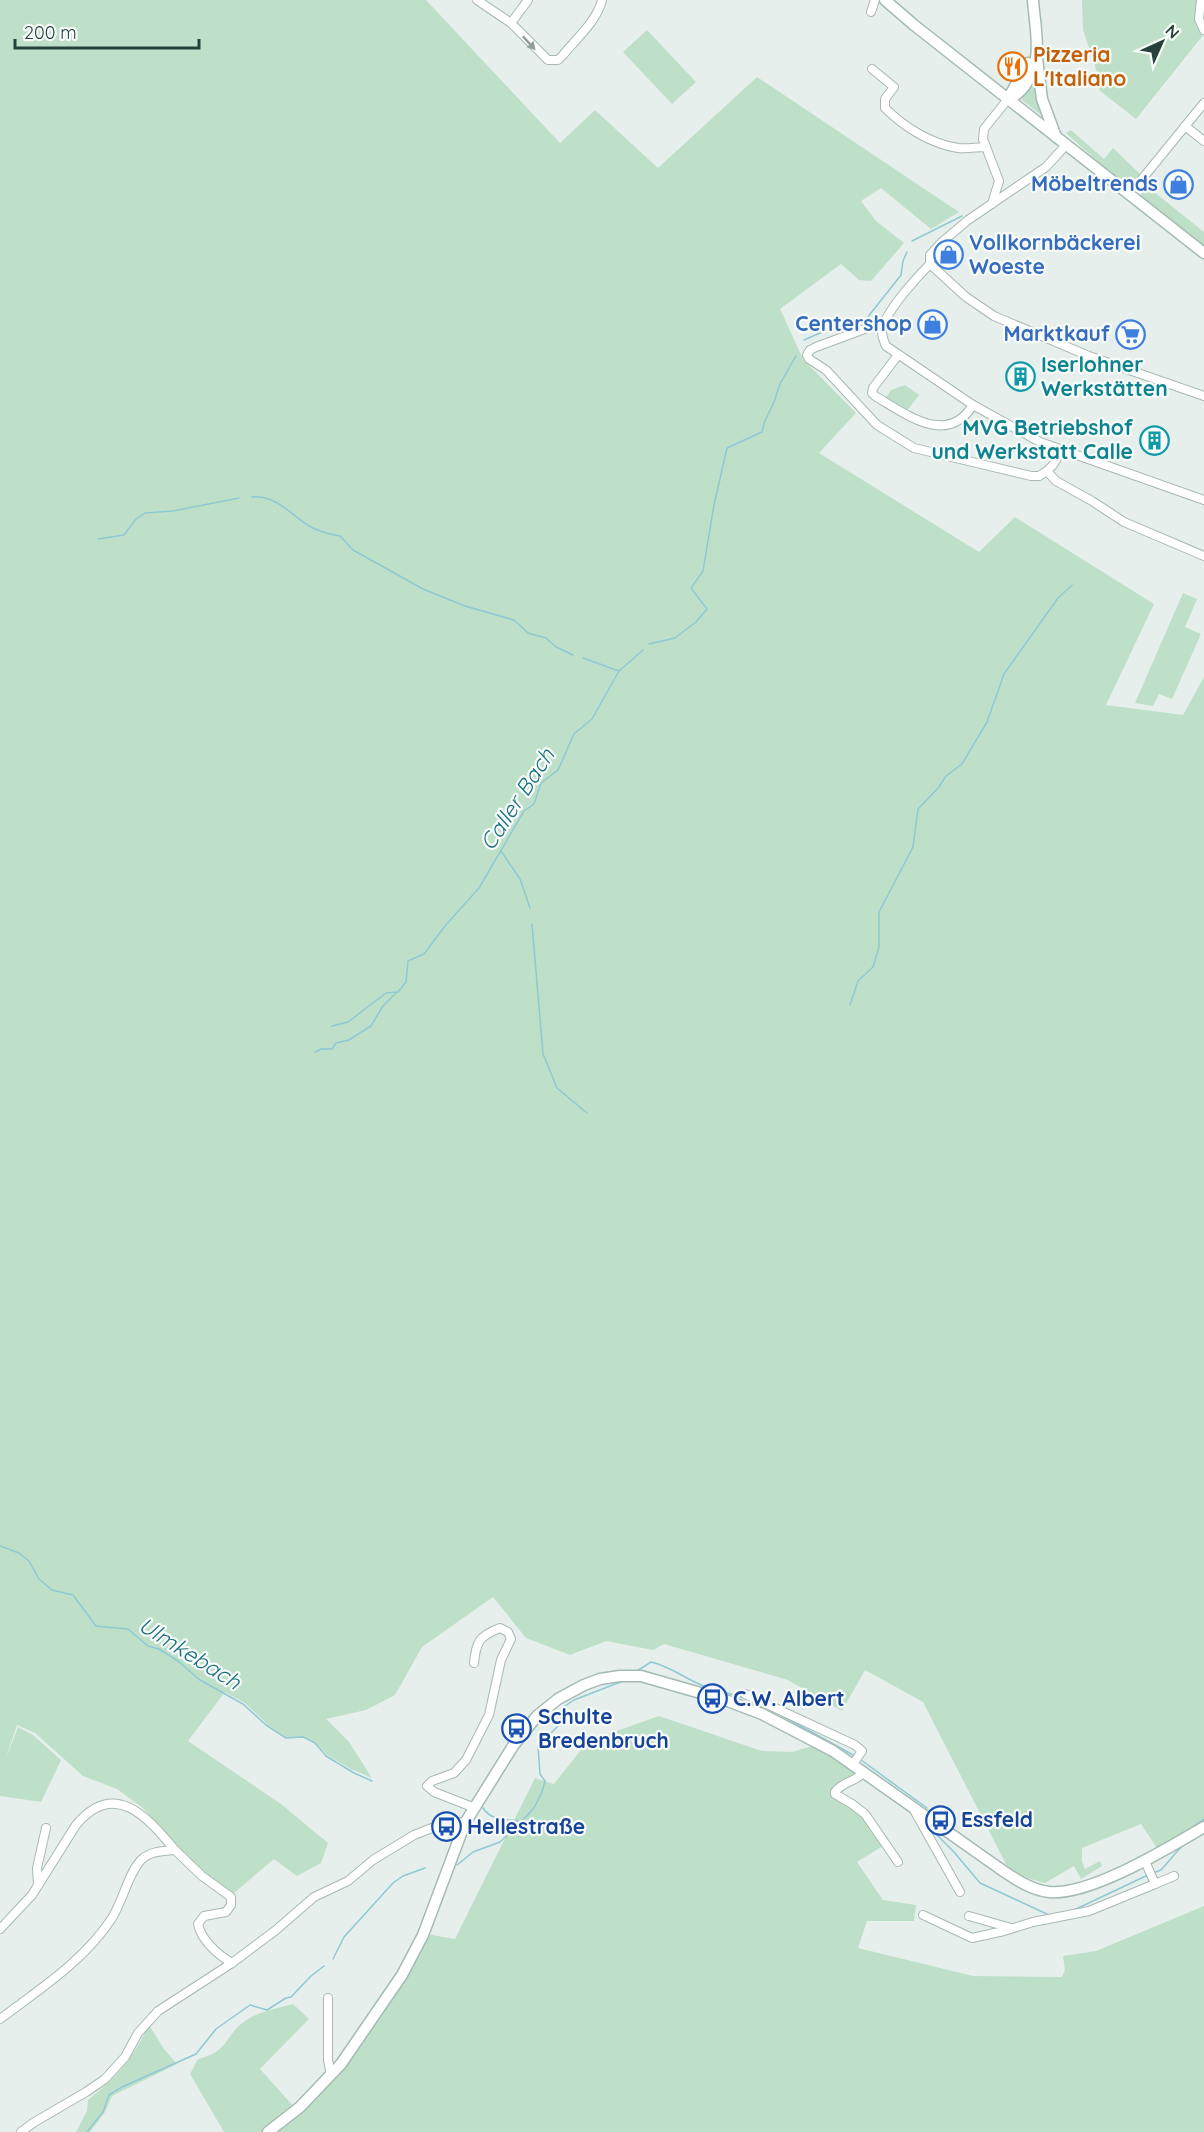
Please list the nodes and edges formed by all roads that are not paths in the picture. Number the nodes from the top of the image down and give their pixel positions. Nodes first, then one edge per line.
1 (477, 0) edge
2 (528, 0) edge
3 (602, 0) edge
4 (875, 0) edge
5 (885, 0) edge
6 (1033, 0) edge
7 (1201, 0) edge
8 (871, 12) dead end
9 (511, 23) junction
10 (1204, 30) edge
11 (1035, 39) junction
12 (1036, 58) junction
13 (872, 69) dead end
14 (1008, 99) junction
15 (1204, 103) edge
16 (1185, 126) junction
17 (1056, 137) junction
18 (1204, 141) edge
19 (1066, 145) junction
20 (986, 147) junction
21 (999, 181) junction
22 (1138, 184) junction
23 (1016, 187) junction
24 (1119, 187) junction
25 (1139, 202) junction
26 (992, 204) junction
27 (1204, 253) edge
28 (930, 264) junction
29 (883, 324) junction
30 (898, 355) junction
31 (1204, 396) edge
32 (973, 405) junction
33 (1062, 450) junction
34 (1047, 471) junction
35 (1204, 500) edge
36 (1204, 556) edge
37 (474, 1663) dead end
38 (746, 1694) dead end
39 (853, 1764) junction
40 (864, 1772) junction
41 (910, 1804) junction
42 (475, 1808) junction
43 (465, 1823) junction
44 (1204, 1827) edge
45 (46, 1828) dead end
46 (175, 1850) junction
47 (898, 1862) dead end
48 (1146, 1865) junction
49 (1174, 1876) dead end
50 (1154, 1881) junction
51 (38, 1885) junction
52 (960, 1892) dead end
53 (923, 1915) dead end
54 (969, 1916) dead end
55 (1011, 1928) junction
56 (0, 1929) edge
57 (232, 1963) junction
58 (328, 1998) dead end
59 (0, 2019) edge
60 (331, 2075) junction
61 (21, 2132) edge
62 (268, 2132) edge

1 - 9 street
2 - 9 street
9 -> 3 street
4 - 8 street
5 - 14 main road
6 - 11 main road
7 - 10 street
11 - 12 main road
11 - 14 main road
12 - 14 main road
12 - 17 main road
13 - 20 street
14 - 17 main road
14 - 20 street
15 - 16 street
16 - 18 street
16 - 22 street
17 - 19 main road
19 - 23 street
19 - 24 main road
20 - 21 street
21 - 23 street
21 - 26 street
22 - 24 street
22 - 25 street
23 - 26 street
24 - 25 main road
25 - 27 main road
26 - 28 street
28 - 29 street
28 - 31 street
29 - 30 street
29 - 34 street
30 - 32 street
30 - 32 street
32 - 33 street
33 - 34 street
33 - 35 street
34 - 36 street
37 - 42 street
38 - 39 street
39 - 40 main road
39 - 42 main road
40 - 41 main road
40 - 47 street
41 - 48 main road
41 - 52 street
42 - 43 main road
43 - 57 street
43 - 60 main road
44 - 48 main road
45 - 51 street
46 - 51 street
46 - 57 street
46 - 59 street
48 - 50 street
49 - 50 street
50 - 55 street
51 - 56 street
53 - 55 street
54 - 55 street
57 - 61 street
58 - 60 street
60 - 62 main road

